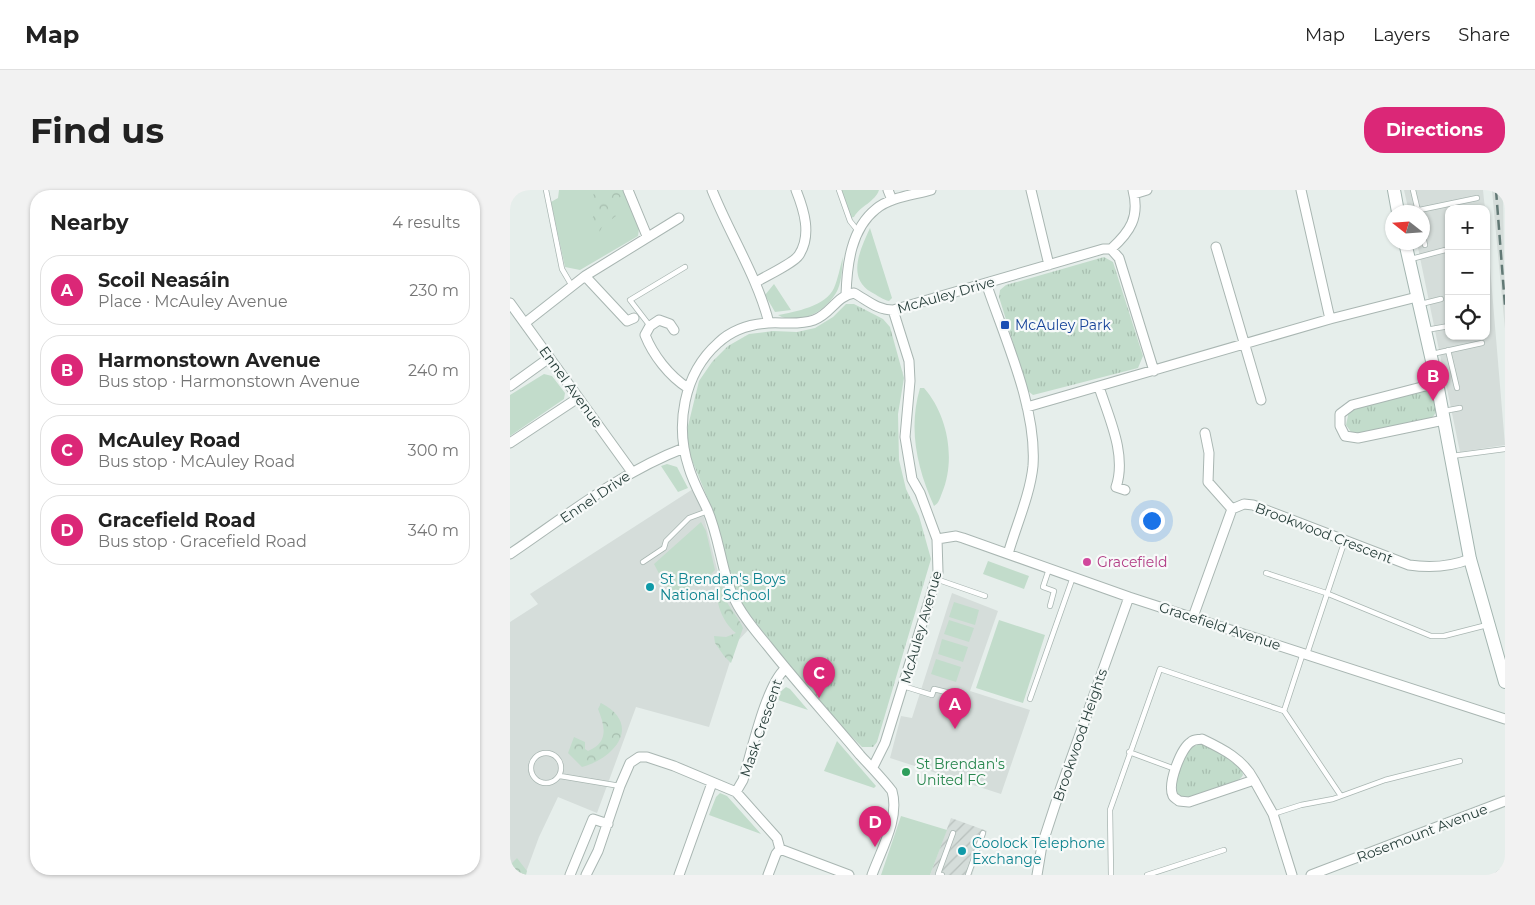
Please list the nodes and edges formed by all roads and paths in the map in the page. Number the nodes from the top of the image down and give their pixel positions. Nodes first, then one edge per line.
1 (546, 190) edge
2 (628, 190) edge
3 (712, 190) edge
4 (796, 190) edge
5 (839, 190) edge
6 (888, 190) edge
7 (931, 190) edge
8 (1031, 190) edge
9 (1147, 190) edge
10 (1301, 190) edge
11 (1394, 190) edge
12 (1414, 190) edge
13 (1133, 192) edge
14 (1476, 198) dead end
15 (892, 200) junction
16 (1397, 205) edge
17 (1417, 205) edge
18 (1430, 209) edge
19 (679, 218) dead end
20 (858, 231) junction
21 (648, 236) junction
22 (1216, 247) dead end
23 (1111, 249) junction
24 (1406, 250) edge
25 (1445, 250) edge
26 (1408, 260) junction
27 (1049, 265) junction
28 (685, 268) dead end
29 (585, 276) junction
30 (756, 282) junction
31 (986, 283) junction
32 (572, 286) junction
33 (846, 295) junction
34 (1442, 299) dead end
35 (1418, 301) junction
36 (510, 303) edge
37 (893, 310) junction
38 (634, 318) dead end
39 (1330, 319) junction
40 (525, 323) junction
41 (769, 323) junction
42 (650, 326) junction
43 (1445, 327) edge
44 (674, 330) dead end
45 (1425, 330) junction
46 (1482, 343) dead end
47 (1245, 346) junction
48 (1448, 350) junction
49 (1430, 354) junction
50 (550, 358) junction
51 (1154, 371) junction
52 (1437, 383) junction
53 (510, 386) edge
54 (1099, 387) junction
55 (688, 388) junction
56 (1456, 388) dead end
57 (578, 398) junction
58 (1261, 400) dead end
59 (1027, 407) junction
60 (1460, 408) dead end
61 (1443, 416) junction
62 (1205, 433) dead end
63 (510, 443) edge
64 (684, 448) junction
65 (1505, 449) edge
66 (1449, 456) junction
67 (632, 472) junction
68 (1125, 490) dead end
69 (1232, 509) junction
70 (708, 511) junction
71 (937, 539) junction
72 (1345, 539) junction
73 (510, 554) edge
74 (1008, 554) junction
75 (1470, 559) junction
76 (643, 562) dead end
77 (1049, 569) junction
78 (1266, 573) dead end
79 (1073, 578) junction
80 (936, 579) junction
81 (1326, 593) junction
82 (985, 596) dead end
83 (1129, 598) junction
84 (1050, 606) dead end
85 (1193, 617) junction
86 (1488, 625) junction
87 (1305, 653) junction
88 (785, 669) junction
89 (1505, 682) edge
90 (903, 686) junction
91 (958, 696) dead end
92 (1030, 699) dead end
93 (1284, 711) junction
94 (1505, 718) edge
95 (1129, 752) junction
96 (1460, 761) dead end
97 (873, 767) junction
98 (1176, 769) junction
99 (560, 776) junction
100 (1254, 780) junction
101 (712, 783) junction
102 (620, 786) junction
103 (736, 792) junction
104 (1341, 796) junction
105 (1505, 801) edge
106 (1273, 814) junction
107 (608, 824) junction
108 (953, 833) dead end
109 (983, 834) dead end
110 (780, 849) junction
111 (1224, 850) dead end
112 (1505, 869) edge
113 (1322, 873) edge
114 (570, 875) edge
115 (586, 875) edge
116 (679, 875) edge
117 (768, 875) edge
118 (850, 875) edge
119 (872, 875) edge
120 (942, 875) edge
121 (968, 875) edge
122 (1037, 875) edge
123 (1112, 875) edge
124 (1147, 875) edge
125 (1292, 875) edge
126 (1310, 875) edge
127 (1497, 875) edge

1 - 32 lane
2 - 21 street
3 - 30 street
4 - 30 street
5 - 20 lane
6 - 15 street
7 - 15 street
8 - 27 street
9 - 13 street
10 - 39 street
11 - 16 street
12 - 17 lane
13 - 23 street
14 - 18 lane
15 - 20 street
19 - 21 street
20 - 33 street
21 - 29 street
22 - 47 street
23 - 27 street, McAuley Drive
23 - 51 street
24 - 26 street
25 - 26 lane
26 - 35 street
27 - 31 street, McAuley Drive
28 - 42 lane
29 - 32 street
29 - 38 street
30 - 41 street
31 - 37 street, McAuley Drive
31 - 59 street
32 - 40 street
33 - 37 street, McAuley Drive
33 - 41 street
34 - 35 lane
35 - 39 street
35 - 45 street
36 - 40 street, Ennel Avenue
37 - 71 street, McAuley Avenue
39 - 47 street
40 - 50 street, Ennel Avenue
41 - 55 street
42 - 44 street
42 - 55 street
43 - 45 lane
45 - 49 street
46 - 48 lane
47 - 51 street
47 - 58 street
48 - 49 lane
48 - 56 lane
49 - 52 street
50 - 53 street
50 - 57 street, Ennel Avenue
51 - 54 street
52 - 61 street
52 - 61 street
54 - 59 street
54 - 68 street
55 - 64 street
57 - 63 street
57 - 67 street, Ennel Avenue
59 - 74 street
60 - 61 lane
61 - 66 street
62 - 69 street
64 - 67 street, Ennel Drive
64 - 70 street
65 - 66 lane
66 - 75 street
67 - 73 street, Ennel Drive
69 - 72 street, Brookwood Crescent
69 - 85 street
70 - 76 lane
70 - 88 street
71 - 74 street, Gracefield Avenue
71 - 80 street, McAuley Avenue
72 - 75 street, Brookwood Crescent
72 - 81 lane
74 - 77 street, Gracefield Avenue
75 - 86 street
77 - 79 street, Gracefield Avenue
77 - 84 lane
78 - 81 lane
79 - 83 street, Gracefield Avenue
79 - 92 lane
80 - 82 lane
80 - 90 street, McAuley Avenue
81 - 86 lane
81 - 87 lane
83 - 85 street, Gracefield Avenue
83 - 122 street, Brookwood Heights
85 - 87 street, Gracefield Avenue
86 - 89 street
87 - 93 lane
87 - 94 street, Gracefield Avenue
88 - 97 street
88 - 103 street, Mask Crescent
90 - 91 lane
90 - 97 street, McAuley Avenue
93 - 95 lane
93 - 104 lane
95 - 98 lane
95 - 123 lane
96 - 104 lane
97 - 119 street
98 - 100 street
98 - 100 street
99 - 99 lane
99 - 102 lane
100 - 106 street
101 - 102 street
101 - 103 street
101 - 116 street
102 - 107 street
103 - 110 street, Mask Crescent
104 - 106 lane
105 - 113 street, Rosemount Avenue
106 - 125 street
107 - 114 street
107 - 115 street
108 - 120 lane
109 - 121 lane
110 - 117 street
110 - 118 street
111 - 124 lane
112 - 127 lane
113 - 126 street, Rosemount Avenue

